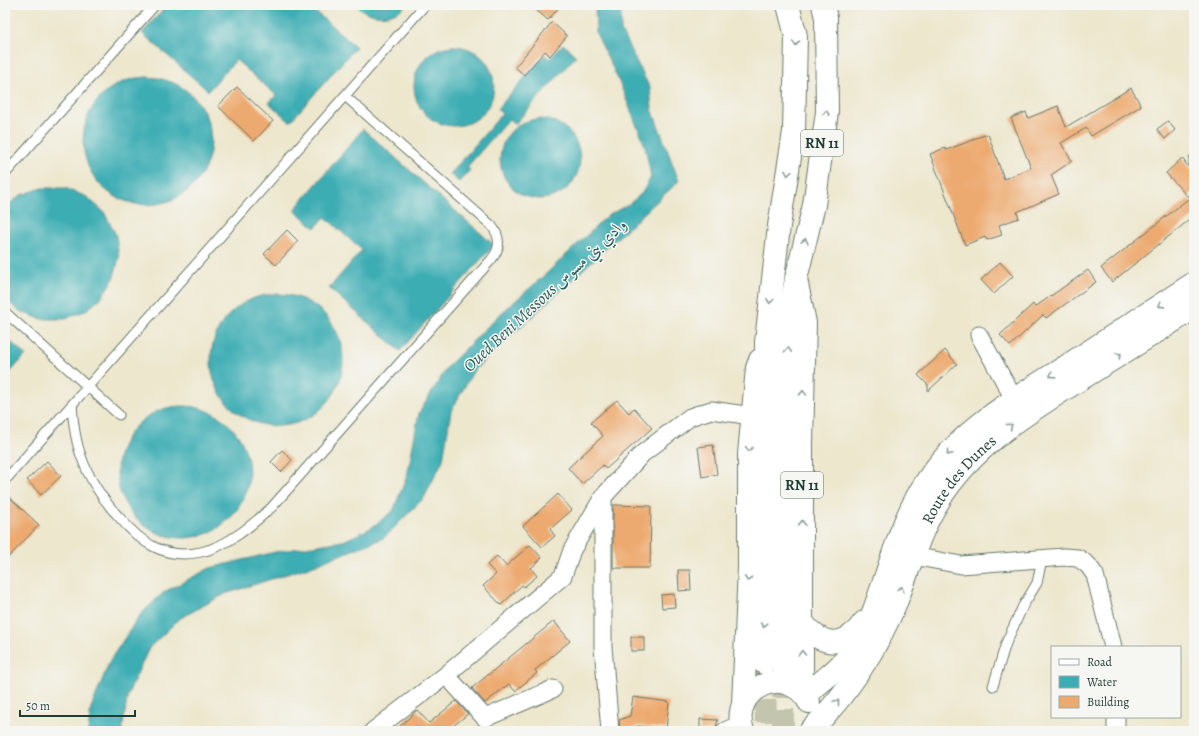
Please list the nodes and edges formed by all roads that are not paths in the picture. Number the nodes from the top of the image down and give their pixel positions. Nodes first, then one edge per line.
1 (155, 5) edge
2 (425, 5) edge
3 (788, 5) edge
4 (823, 5) edge
5 (345, 96) junction
6 (1194, 159) edge
7 (1194, 164) edge
8 (5, 174) edge
9 (796, 280) junction
10 (1194, 283) edge
11 (1194, 308) edge
12 (5, 312) edge
13 (979, 335) dead end
14 (766, 342) junction
15 (88, 387) junction
16 (1014, 399) junction
17 (72, 405) junction
18 (119, 415) dead end
19 (752, 416) junction
20 (5, 474) edge
21 (603, 497) junction
22 (913, 556) junction
23 (1042, 559) junction
24 (875, 608) junction
25 (803, 623) junction
26 (1113, 646) edge
27 (446, 675) junction
28 (993, 686) dead end
29 (553, 689) dead end
30 (804, 694) junction
31 (1116, 718) edge
32 (738, 722) edge
33 (810, 730) edge
34 (373, 731) edge
35 (610, 731) edge
36 (1116, 731) edge

1 - 8 lane
2 - 5 lane
3 -> 14 main road, RN 11
9 -> 4 main road, RN 11
5 - 15 lane
5 - 17 lane
6 - 7 lane
14 -> 9 main road, RN 11
25 -> 9 main road, RN 11
10 -> 16 main road, Route des Dunes
22 -> 11 main road, Route des Dunes
12 - 15 lane
13 - 16 street
14 - 19 main road, RN 11
15 - 17 lane
15 - 18 lane
16 -> 24 main road, Route des Dunes
17 - 20 lane
19 - 21 street
19 -> 32 main road, RN 11
21 - 27 street
21 - 35 street
22 - 23 street
33 -> 22 main road, Route des Dunes
23 - 26 street
23 - 28 lane
24 - 25 main road
24 - 30 main road, Route des Dunes
30 -> 25 main road, RN 11
27 - 29 street
27 - 34 street
30 - 32 main road
30 - 33 main road
31 - 36 street

